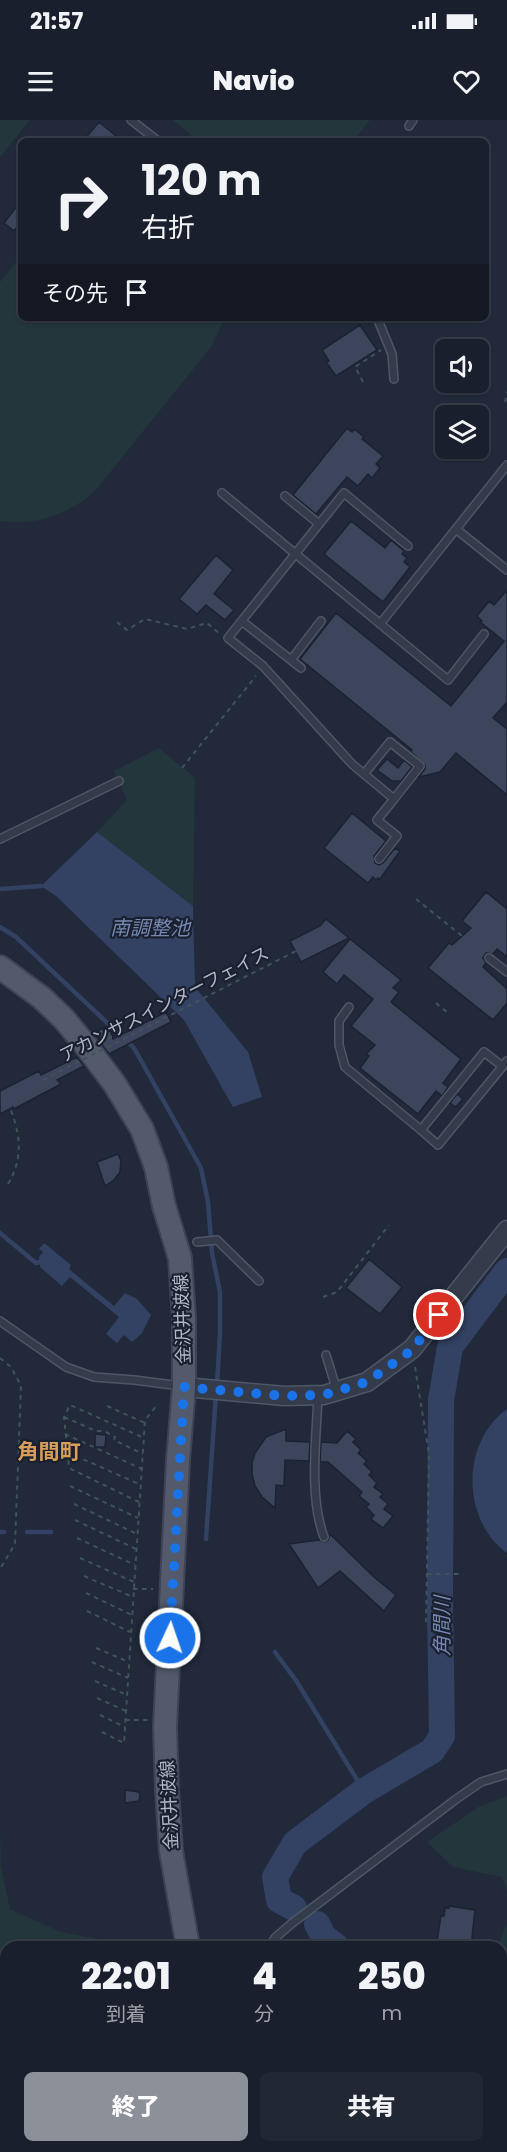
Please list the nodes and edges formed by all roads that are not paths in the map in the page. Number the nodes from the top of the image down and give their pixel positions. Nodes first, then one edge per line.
1 (131, 120) edge
2 (154, 138) edge
3 (378, 321) edge
4 (394, 378) dead end
5 (507, 465) edge
6 (222, 493) dead end
7 (285, 496) dead end
8 (319, 524) junction
9 (456, 529) junction
10 (408, 546) dead end
11 (294, 555) junction
12 (507, 570) edge
13 (243, 621) junction
14 (321, 621) dead end
15 (380, 624) junction
16 (484, 633) dead end
17 (291, 660) junction
18 (301, 668) dead end
19 (364, 774) junction
20 (119, 782) dead end
21 (394, 799) junction
22 (0, 839) edge
23 (379, 859) dead end
24 (489, 958) dead end
25 (0, 967) edge
26 (507, 972) edge
27 (349, 1007) dead end
28 (505, 1064) edge
29 (421, 1130) junction
30 (507, 1230) edge
31 (199, 1242) dead end
32 (259, 1281) dead end
33 (0, 1321) edge
34 (326, 1355) dead end
35 (184, 1387) junction
36 (337, 1391) junction
37 (318, 1395) junction
38 (324, 1537) dead end
39 (507, 1774) edge
40 (187, 1941) edge
41 (273, 1941) edge

1 - 2 lane
3 - 4 lane
5 - 9 lane
6 - 11 lane
7 - 8 lane
8 - 10 lane
8 - 11 lane
9 - 12 lane
9 - 15 lane
11 - 13 lane
11 - 15 lane
13 - 17 lane
13 - 19 lane
14 - 17 lane
15 - 16 lane
17 - 18 lane
19 - 21 lane
19 - 21 lane
20 - 22 lane
21 - 23 lane
24 - 26 lane
25 - 35 main road, 金沢井波線
27 - 29 lane
28 - 29 lane
28 - 29 lane
30 - 36 street
31 - 32 lane
33 - 35 lane
34 - 36 lane
35 - 37 street
35 - 40 main road, 金沢井波線
36 - 37 street
37 - 38 lane
39 - 41 lane

